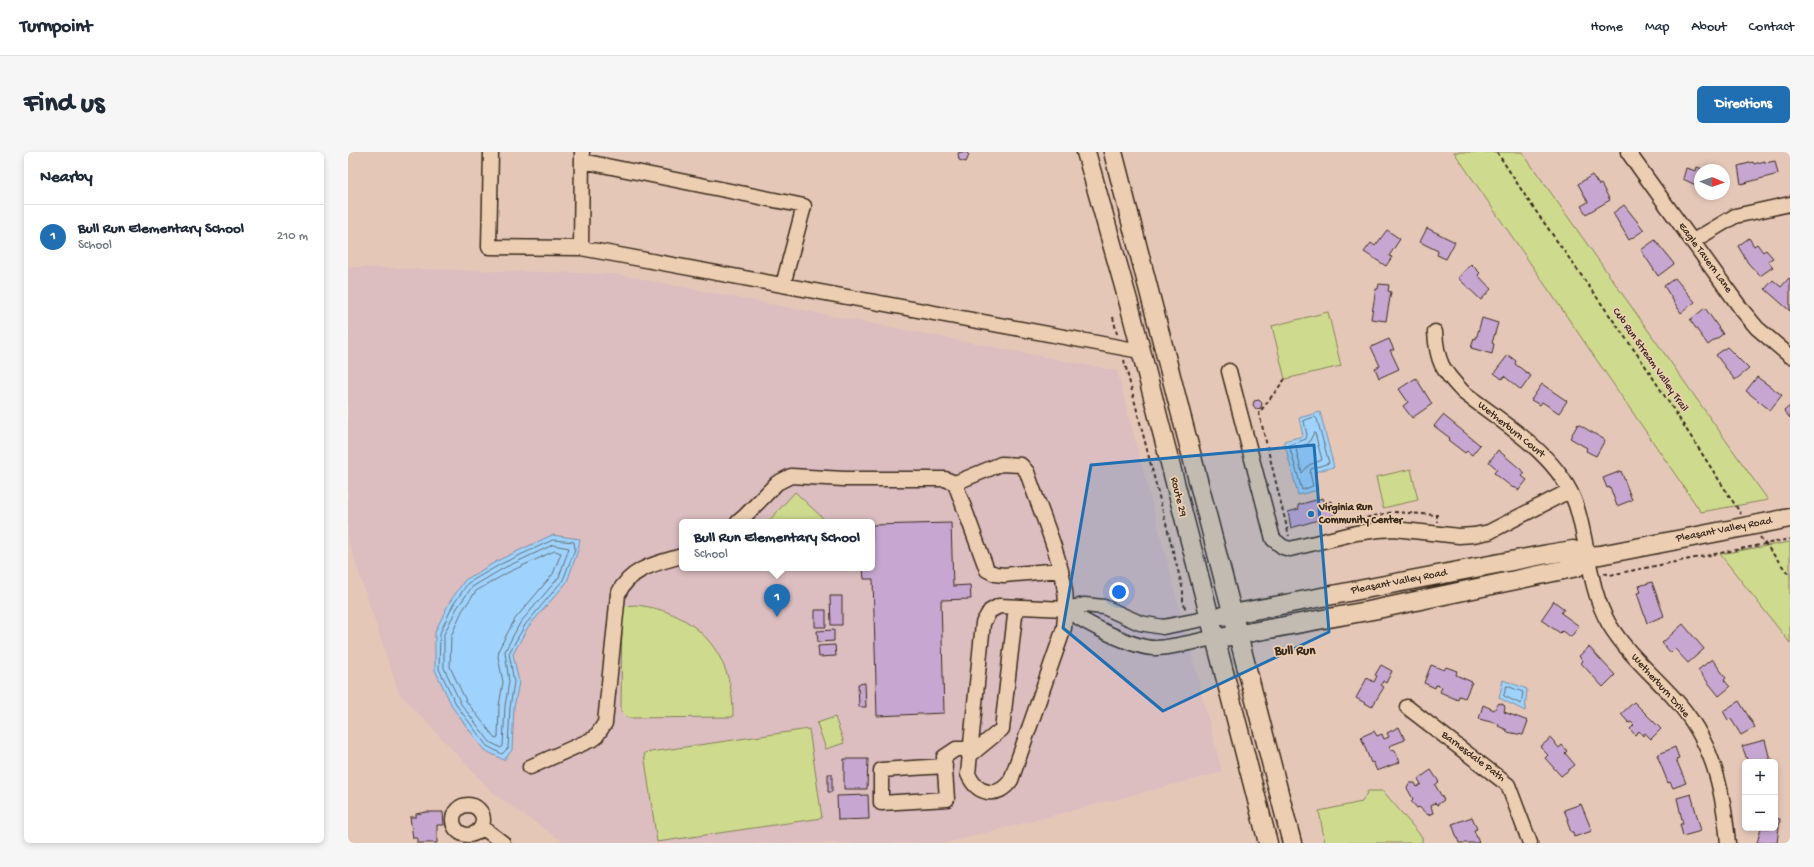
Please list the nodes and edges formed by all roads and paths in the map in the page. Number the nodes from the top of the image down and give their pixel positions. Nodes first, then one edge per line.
1 (491, 152) edge
2 (1086, 152) edge
3 (1113, 152) edge
4 (1497, 152) edge
5 (1628, 152) edge
6 (582, 156) edge
7 (1790, 204) edge
8 (1693, 241) junction
9 (581, 248) junction
10 (783, 285) junction
11 (1113, 317) dead end
12 (1435, 332) dead end
13 (1121, 348) junction
14 (1140, 352) junction
15 (1790, 356) edge
16 (1229, 371) dead end
17 (1284, 380) dead end
18 (955, 483) junction
19 (1569, 492) junction
20 (1287, 509) dead end
21 (1283, 510) junction
22 (1790, 518) edge
23 (742, 519) edge
24 (1344, 522) dead end
25 (1439, 525) dead end
26 (1749, 526) junction
27 (1790, 539) edge
28 (1293, 540) dead end
29 (1766, 544) junction
30 (1587, 556) junction
31 (679, 557) edge
32 (1061, 570) junction
33 (1592, 576) junction
34 (1790, 576) edge
35 (1016, 607) junction
36 (1066, 609) junction
37 (1232, 614) junction
38 (1209, 618) junction
39 (1189, 622) junction
40 (1238, 635) junction
41 (1214, 638) junction
42 (1407, 707) dead end
43 (970, 752) junction
44 (945, 766) junction
45 (530, 767) dead end
46 (482, 827) dead end
47 (503, 843) edge
48 (1268, 843) edge
49 (1292, 843) edge
50 (1530, 843) edge
51 (1728, 843) edge

1 - 9 street
2 - 14 main road, Route 29
3 - 37 main road
4 - 26 path, Cub Run Stream Valley Trail
5 - 8 street, Eagle Tavern Lane
6 - 9 street
6 - 10 street
7 - 8 street
8 - 15 street, Eagle Tavern Lane
9 - 10 street
10 - 13 street
11 - 13 path
12 - 19 street, Wetherburn Court
13 - 14 street
13 - 39 path
14 - 38 main road, Route 29
16 - 19 street
17 - 21 path
18 - 23 street
18 - 32 street
18 - 32 street
19 - 30 street, Wetherburn Court
20 - 21 path
21 - 28 path
22 - 26 main road, Pleasant Valley Road
24 - 25 path
26 - 29 path, Cub Run Stream Valley Trail
26 - 30 main road, Pleasant Valley Road
27 - 29 path
29 - 33 path
29 - 34 path, Cub Run Stream Valley Trail
30 - 33 street, Wetherburn Drive
30 - 37 main road, Pleasant Valley Road
30 - 40 main road, Pleasant Valley Road
31 - 45 street
32 - 36 street
33 - 51 street, Wetherburn Drive
35 - 36 street
35 - 43 street
35 - 43 street
36 - 39 street
36 - 41 street
36 - 43 street
37 - 38 main road, Pleasant Valley Road
37 - 40 main road
38 - 39 street
38 - 41 main road, Route 29
40 - 41 main road, Pleasant Valley Road
40 - 49 main road
41 - 48 main road, Route 29
42 - 50 street, Barnesdale Path
43 - 44 street
44 - 44 street
46 - 47 street

